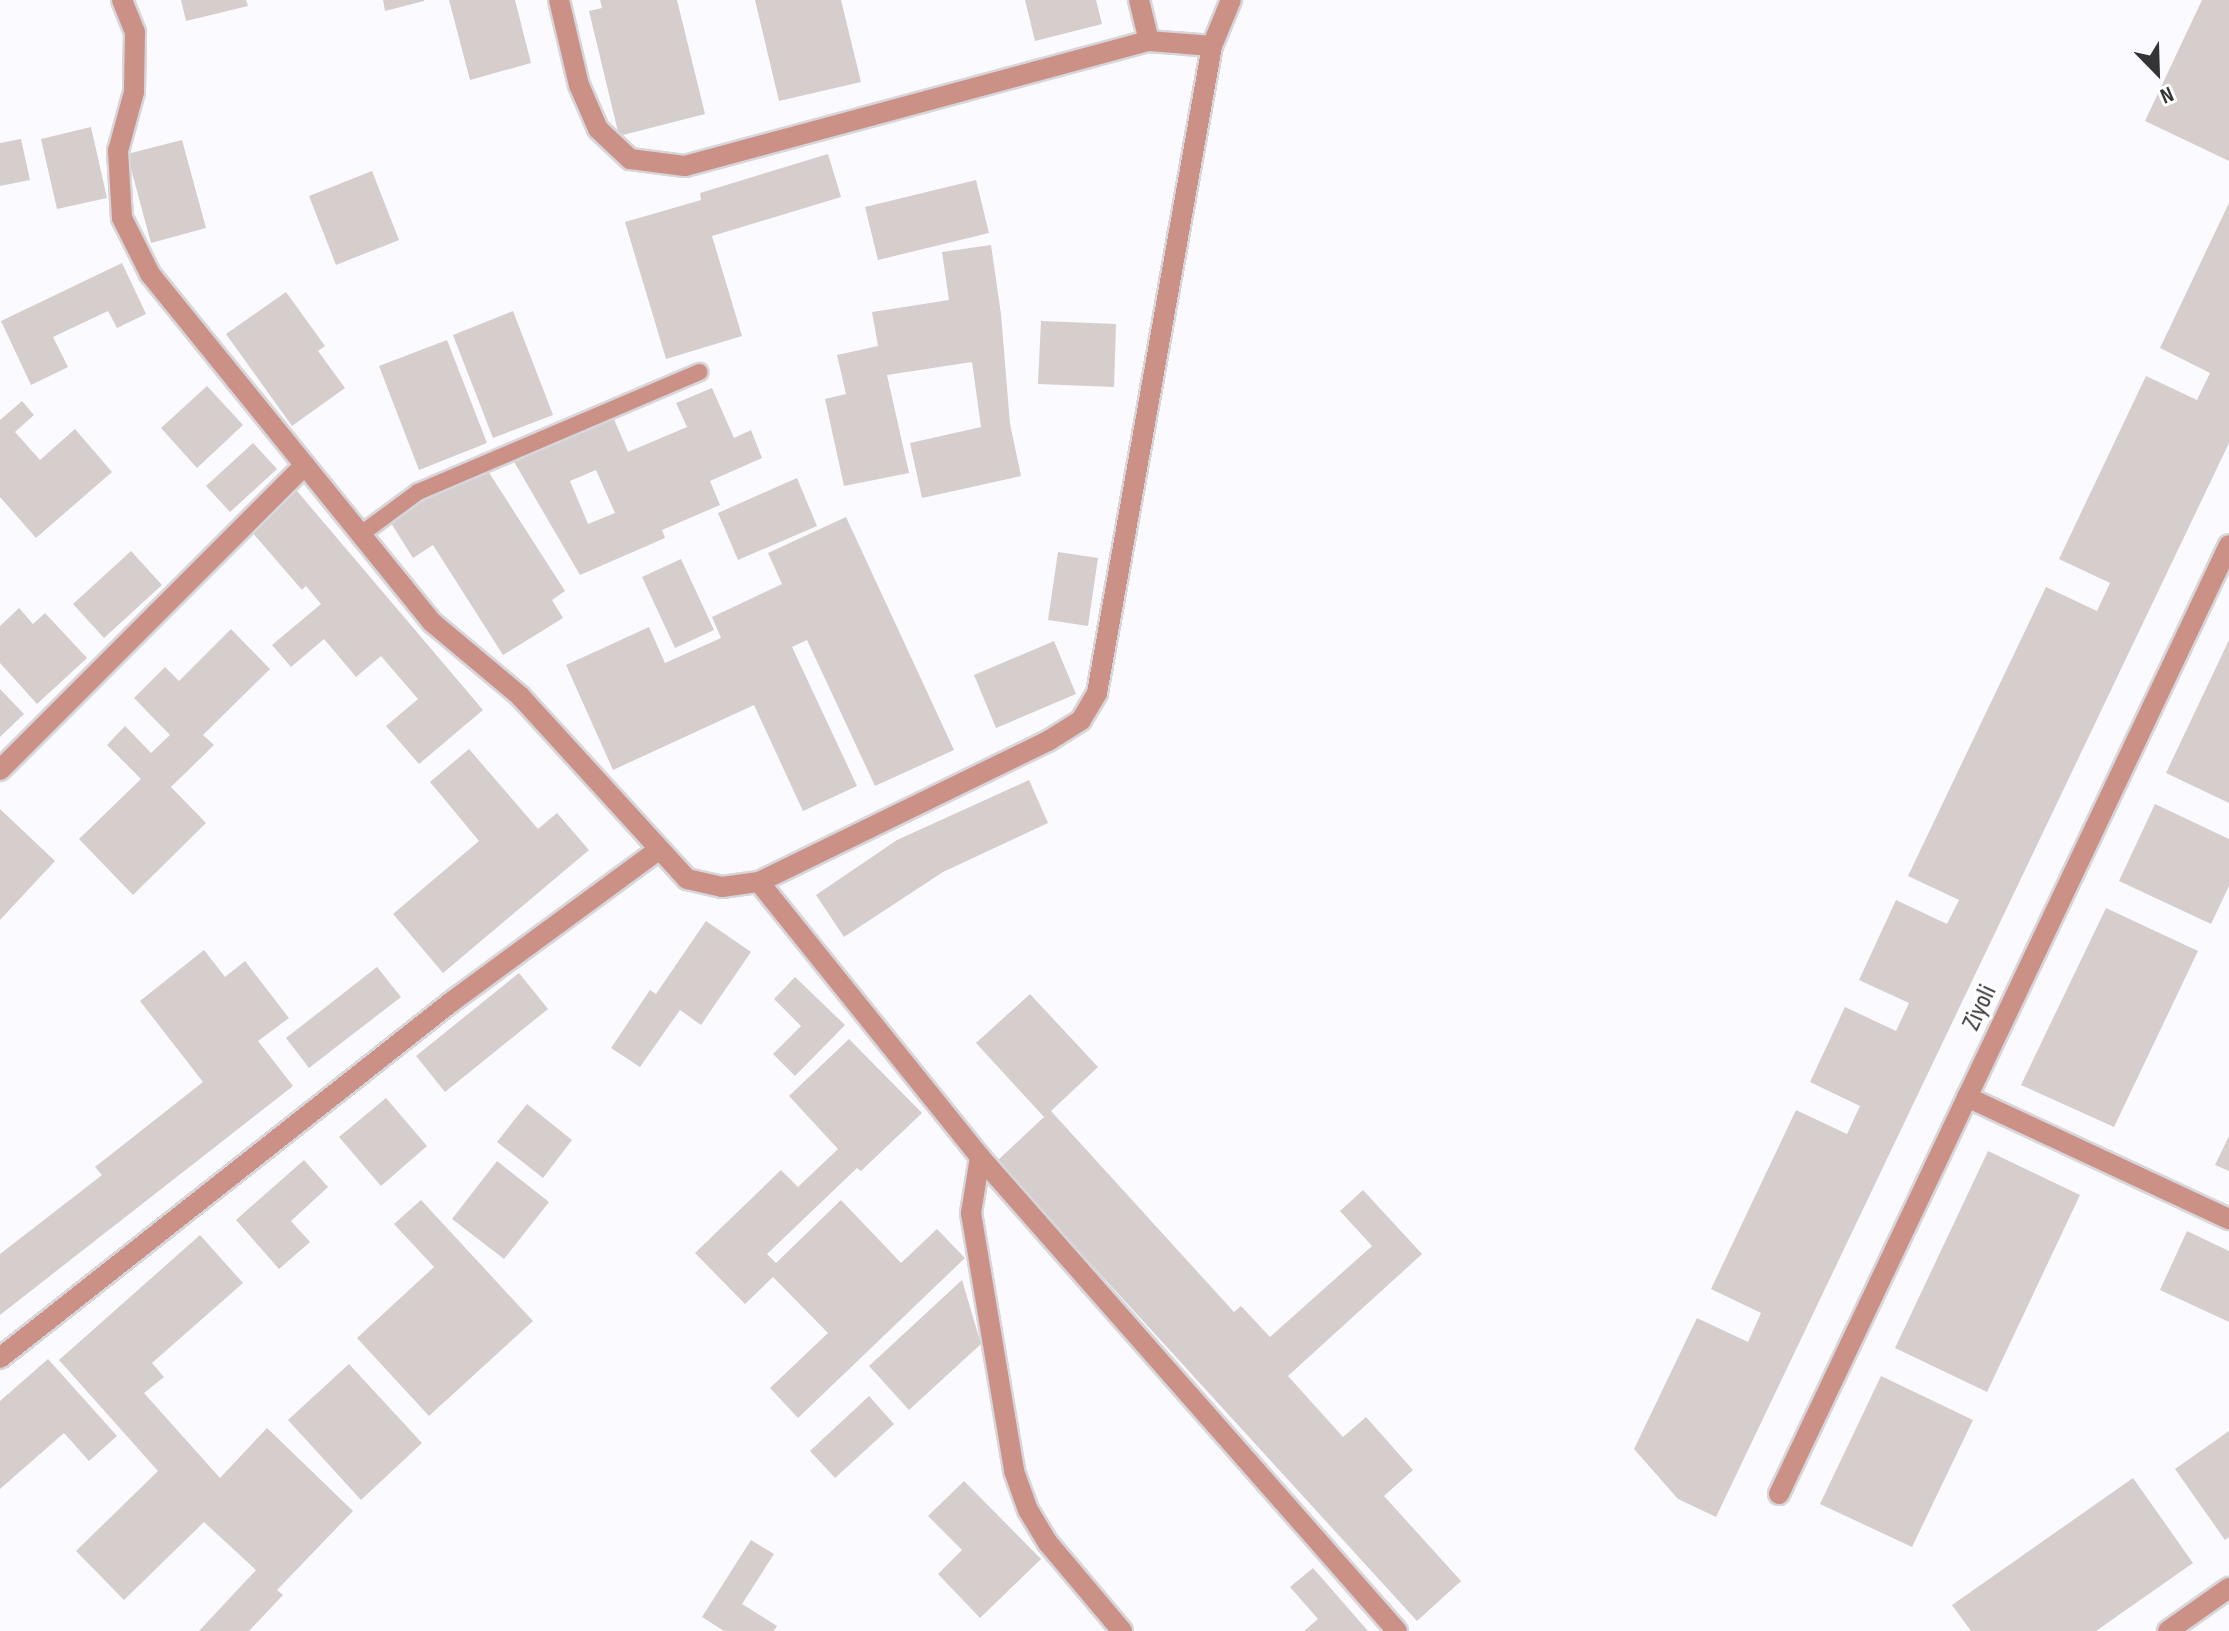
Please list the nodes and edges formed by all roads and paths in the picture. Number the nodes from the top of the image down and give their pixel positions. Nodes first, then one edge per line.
1 (122, 0) edge
2 (559, 0) edge
3 (1139, 0) edge
4 (1231, 0) edge
5 (1149, 41) junction
6 (1212, 46) junction
7 (699, 372) dead end
8 (305, 465) junction
9 (361, 534) junction
10 (2229, 545) edge
11 (0, 770) edge
12 (658, 850) junction
13 (759, 882) junction
14 (1967, 1097) junction
15 (980, 1157) junction
16 (2229, 1219) edge
17 (0, 1358) edge
18 (1779, 1494) dead end
19 (2229, 1588) edge
20 (1122, 1631) edge
21 (1397, 1631) edge
22 (2168, 1631) edge

1 - 8 street
2 - 5 street
3 - 5 street
4 - 6 street
5 - 6 street
6 - 13 street
7 - 9 lane
8 - 9 street
8 - 11 street
9 - 12 street
10 - 14 street, Ziyoli
12 - 13 street
12 - 17 street
13 - 15 street
14 - 16 street
14 - 18 street, Ziyoli
15 - 20 street
15 - 21 street
19 - 22 street

